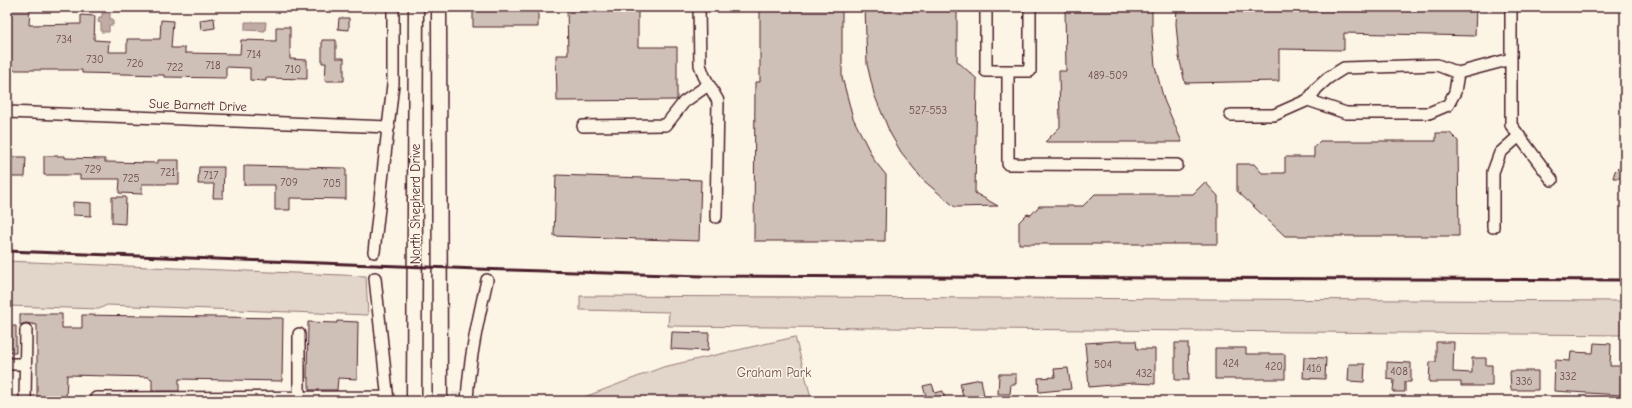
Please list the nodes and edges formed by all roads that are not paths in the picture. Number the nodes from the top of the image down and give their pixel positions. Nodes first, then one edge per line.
1 (393, 7) edge
2 (416, 7) edge
3 (439, 7) edge
4 (699, 7) edge
5 (986, 7) edge
6 (1030, 7) edge
7 (1511, 7) edge
8 (1511, 59) junction
9 (1008, 71) junction
10 (1458, 73) junction
11 (708, 85) junction
12 (1308, 100) junction
13 (7, 112) edge
14 (1231, 115) dead end
15 (583, 126) dead end
16 (389, 127) junction
17 (1519, 136) junction
18 (1177, 165) dead end
19 (1552, 180) dead end
20 (716, 217) dead end
21 (1493, 227) dead end
22 (374, 252) dead end
23 (375, 278) dead end
24 (486, 280) dead end
25 (26, 330) dead end
26 (299, 334) dead end
27 (7, 364) edge
28 (25, 364) junction
29 (299, 397) junction
30 (134, 399) edge
31 (233, 399) edge
32 (388, 399) edge
33 (25, 401) edge
34 (96, 401) edge
35 (414, 401) edge
36 (440, 401) edge
37 (467, 401) edge

1 - 16 street
2 - 35 main road, North Shepherd Drive
3 - 36 main road, North Shepherd Drive
4 - 11 street
5 - 9 street
6 - 9 street
7 - 8 street
8 - 10 street
8 - 17 street
9 - 18 street
10 - 12 street
10 - 12 street
11 - 15 street
11 - 20 street
12 - 14 street
13 - 16 street, Sue Barnett Drive
16 - 22 street
17 - 19 street
17 - 21 street
23 - 32 street
24 - 37 street
25 - 28 street
26 - 29 street
27 - 28 street
28 - 33 street
29 - 31 street
29 - 32 street
30 - 31 street
30 - 34 street

